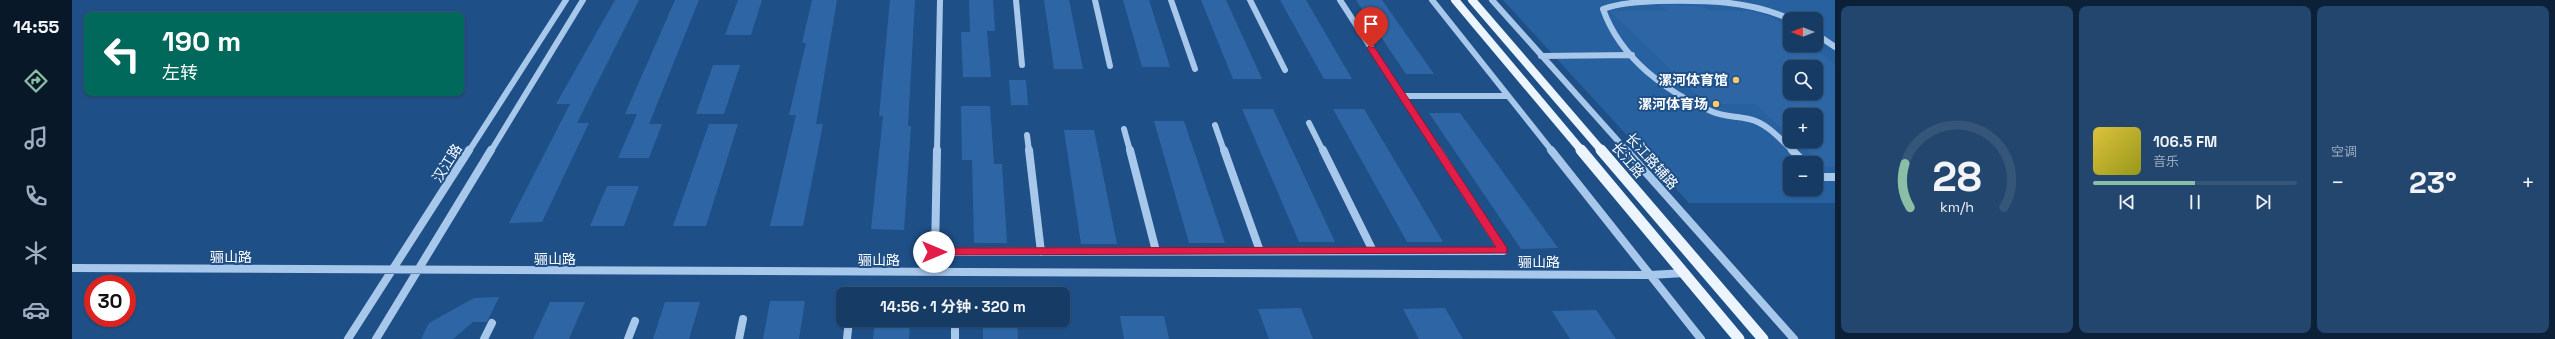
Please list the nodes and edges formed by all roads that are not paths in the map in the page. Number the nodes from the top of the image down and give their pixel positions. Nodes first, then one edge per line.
1 (566, 0) edge
2 (583, 0) edge
3 (940, 0) edge
4 (1016, 0) edge
5 (1095, 0) edge
6 (1171, 0) edge
7 (1250, 0) edge
8 (1340, 0) edge
9 (1432, 0) edge
10 (1455, 0) edge
11 (1472, 0) edge
12 (1492, 0) edge
13 (1724, 0) edge
14 (1783, 16) edge
15 (1823, 39) edge
16 (1835, 47) edge
17 (1632, 55) junction
18 (1541, 56) junction
19 (1022, 65) dead end
20 (1110, 66) dead end
21 (1195, 69) dead end
22 (1285, 70) dead end
23 (1403, 96) junction
24 (1508, 96) junction
25 (1309, 123) dead end
26 (1215, 125) dead end
27 (1124, 129) dead end
28 (1026, 135) dead end
29 (1797, 156) edge
30 (1823, 177) edge
31 (1835, 177) edge
32 (1156, 251) junction
33 (1260, 251) junction
34 (1373, 251) junction
35 (1041, 252) junction
36 (72, 268) edge
37 (393, 271) junction
38 (418, 271) junction
39 (1685, 273) junction
40 (1650, 275) junction
41 (743, 319) dead end
42 (634, 321) dead end
43 (492, 323) dead end
44 (848, 327) edge
45 (955, 327) edge
46 (348, 339) edge
47 (376, 339) edge
48 (484, 339) edge
49 (628, 339) edge
50 (739, 339) edge
51 (847, 339) edge
52 (955, 339) edge
53 (1701, 339) edge
54 (1739, 339) edge
55 (1763, 339) edge
56 (1794, 339) edge

1 - 37 street, 汉江路
2 - 38 street
3 - 35 street
4 - 19 street
5 - 20 street
6 - 21 street
7 - 22 street
8 - 23 street
9 - 24 street
10 - 39 main road, 长江路
11 - 55 main road, 长江路
12 - 18 street, 长江路辅路
13 - 14 street
13 - 17 street
15 - 16 street
17 - 18 street
17 - 29 street
18 - 56 street, 长江路辅路
23 - 24 street
23 - 34 street
24 - 40 street
25 - 34 street
26 - 33 street
27 - 32 street
28 - 35 street
30 - 31 street
32 - 33 street
32 - 35 street
33 - 34 street
36 - 37 street, 骊山路
37 - 38 street, 骊山路
37 - 46 street, 汉江路
38 - 40 street, 骊山路
38 - 47 street
39 - 40 street, 骊山路
39 - 54 main road, 长江路
40 - 53 street
41 - 50 street
42 - 49 street
43 - 48 street
44 - 51 street
45 - 52 street

